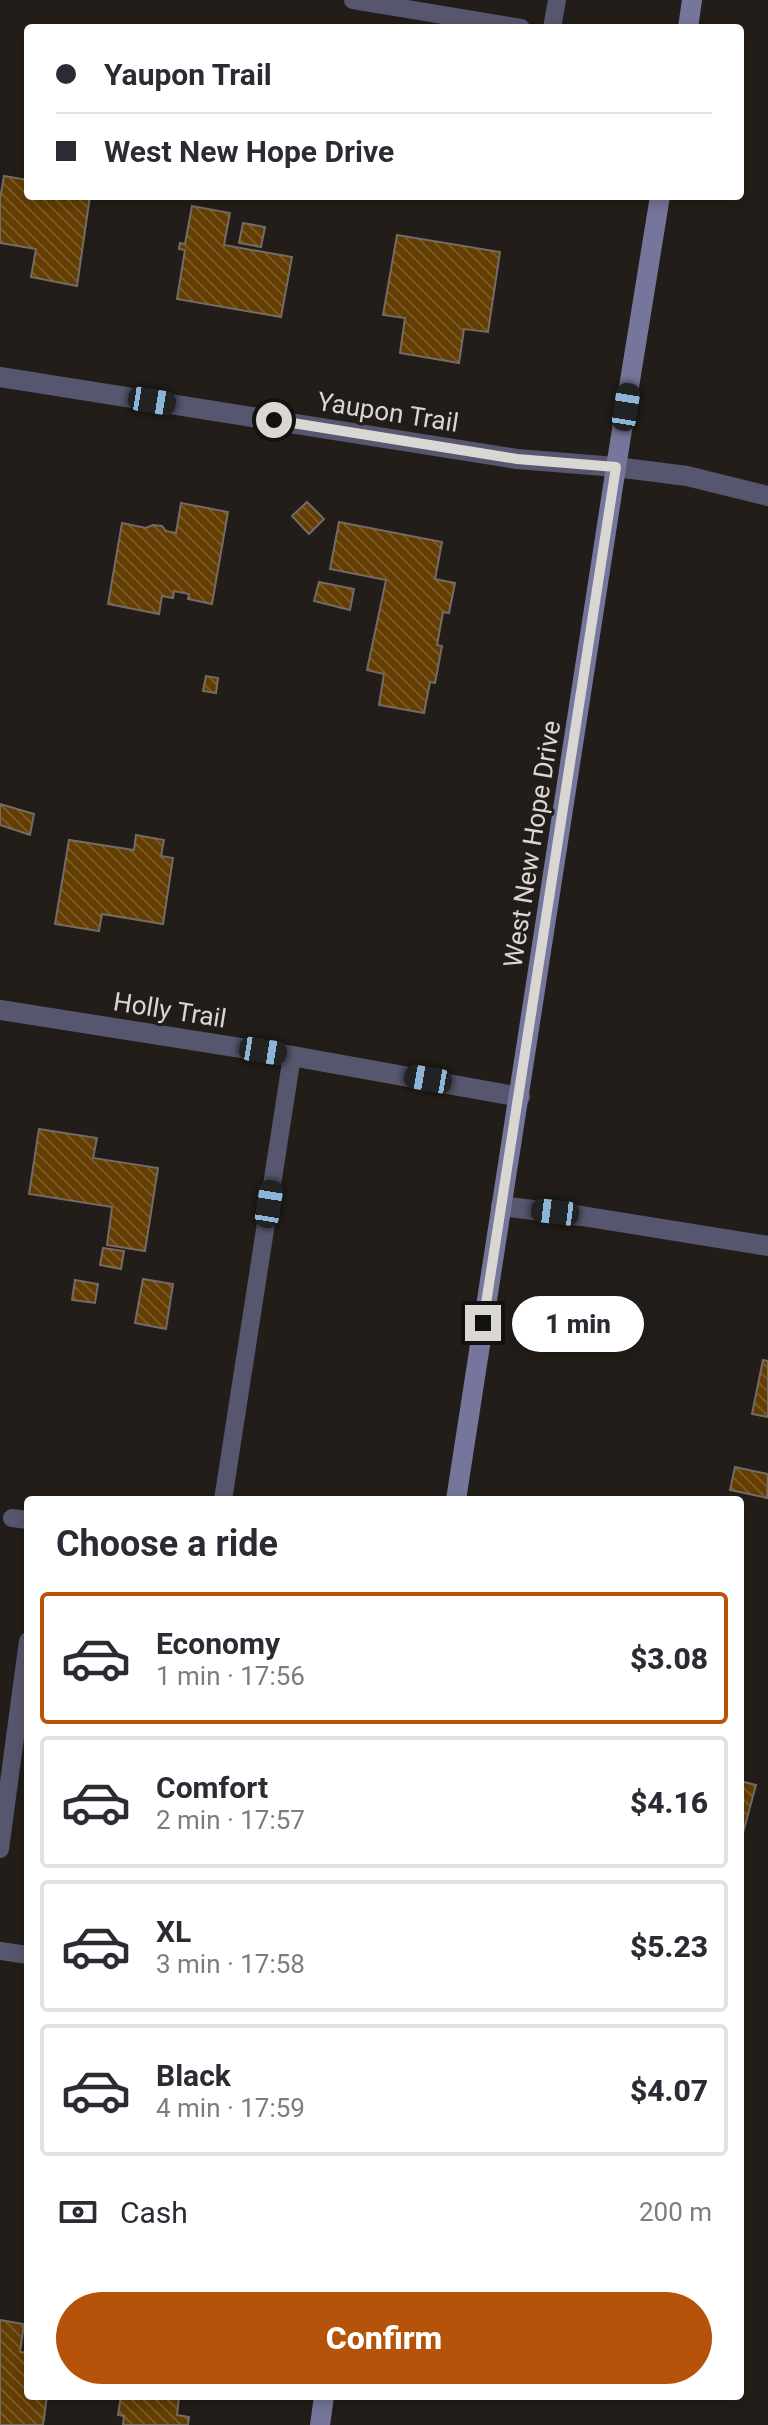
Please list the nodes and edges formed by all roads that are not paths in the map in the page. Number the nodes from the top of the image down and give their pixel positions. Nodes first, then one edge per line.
1 (353, 0) edge
2 (557, 0) edge
3 (692, 0) edge
4 (497, 24) edge
5 (553, 24) edge
6 (689, 24) edge
7 (659, 200) edge
8 (0, 377) edge
9 (616, 467) junction
10 (768, 496) edge
11 (0, 1010) edge
12 (292, 1056) junction
13 (520, 1097) junction
14 (501, 1206) junction
15 (768, 1246) edge
16 (224, 1496) edge
17 (457, 1496) edge
18 (24, 1671) edge
19 (0, 1849) edge
20 (0, 1951) edge
21 (24, 1954) edge
22 (323, 2400) edge
23 (320, 2425) edge

1 - 4 lane
2 - 5 lane
3 - 6 main road
7 - 9 main road, West New Hope Drive
8 - 9 street, Yaupon Trail
9 - 10 street, Yaupon Trail
9 - 13 main road, West New Hope Drive
11 - 12 street, Holly Trail
12 - 13 street, Holly Trail
12 - 16 lane
13 - 14 main road, West New Hope Drive
14 - 15 street
14 - 17 main road, West New Hope Drive
18 - 19 lane
20 - 21 lane
22 - 23 main road

